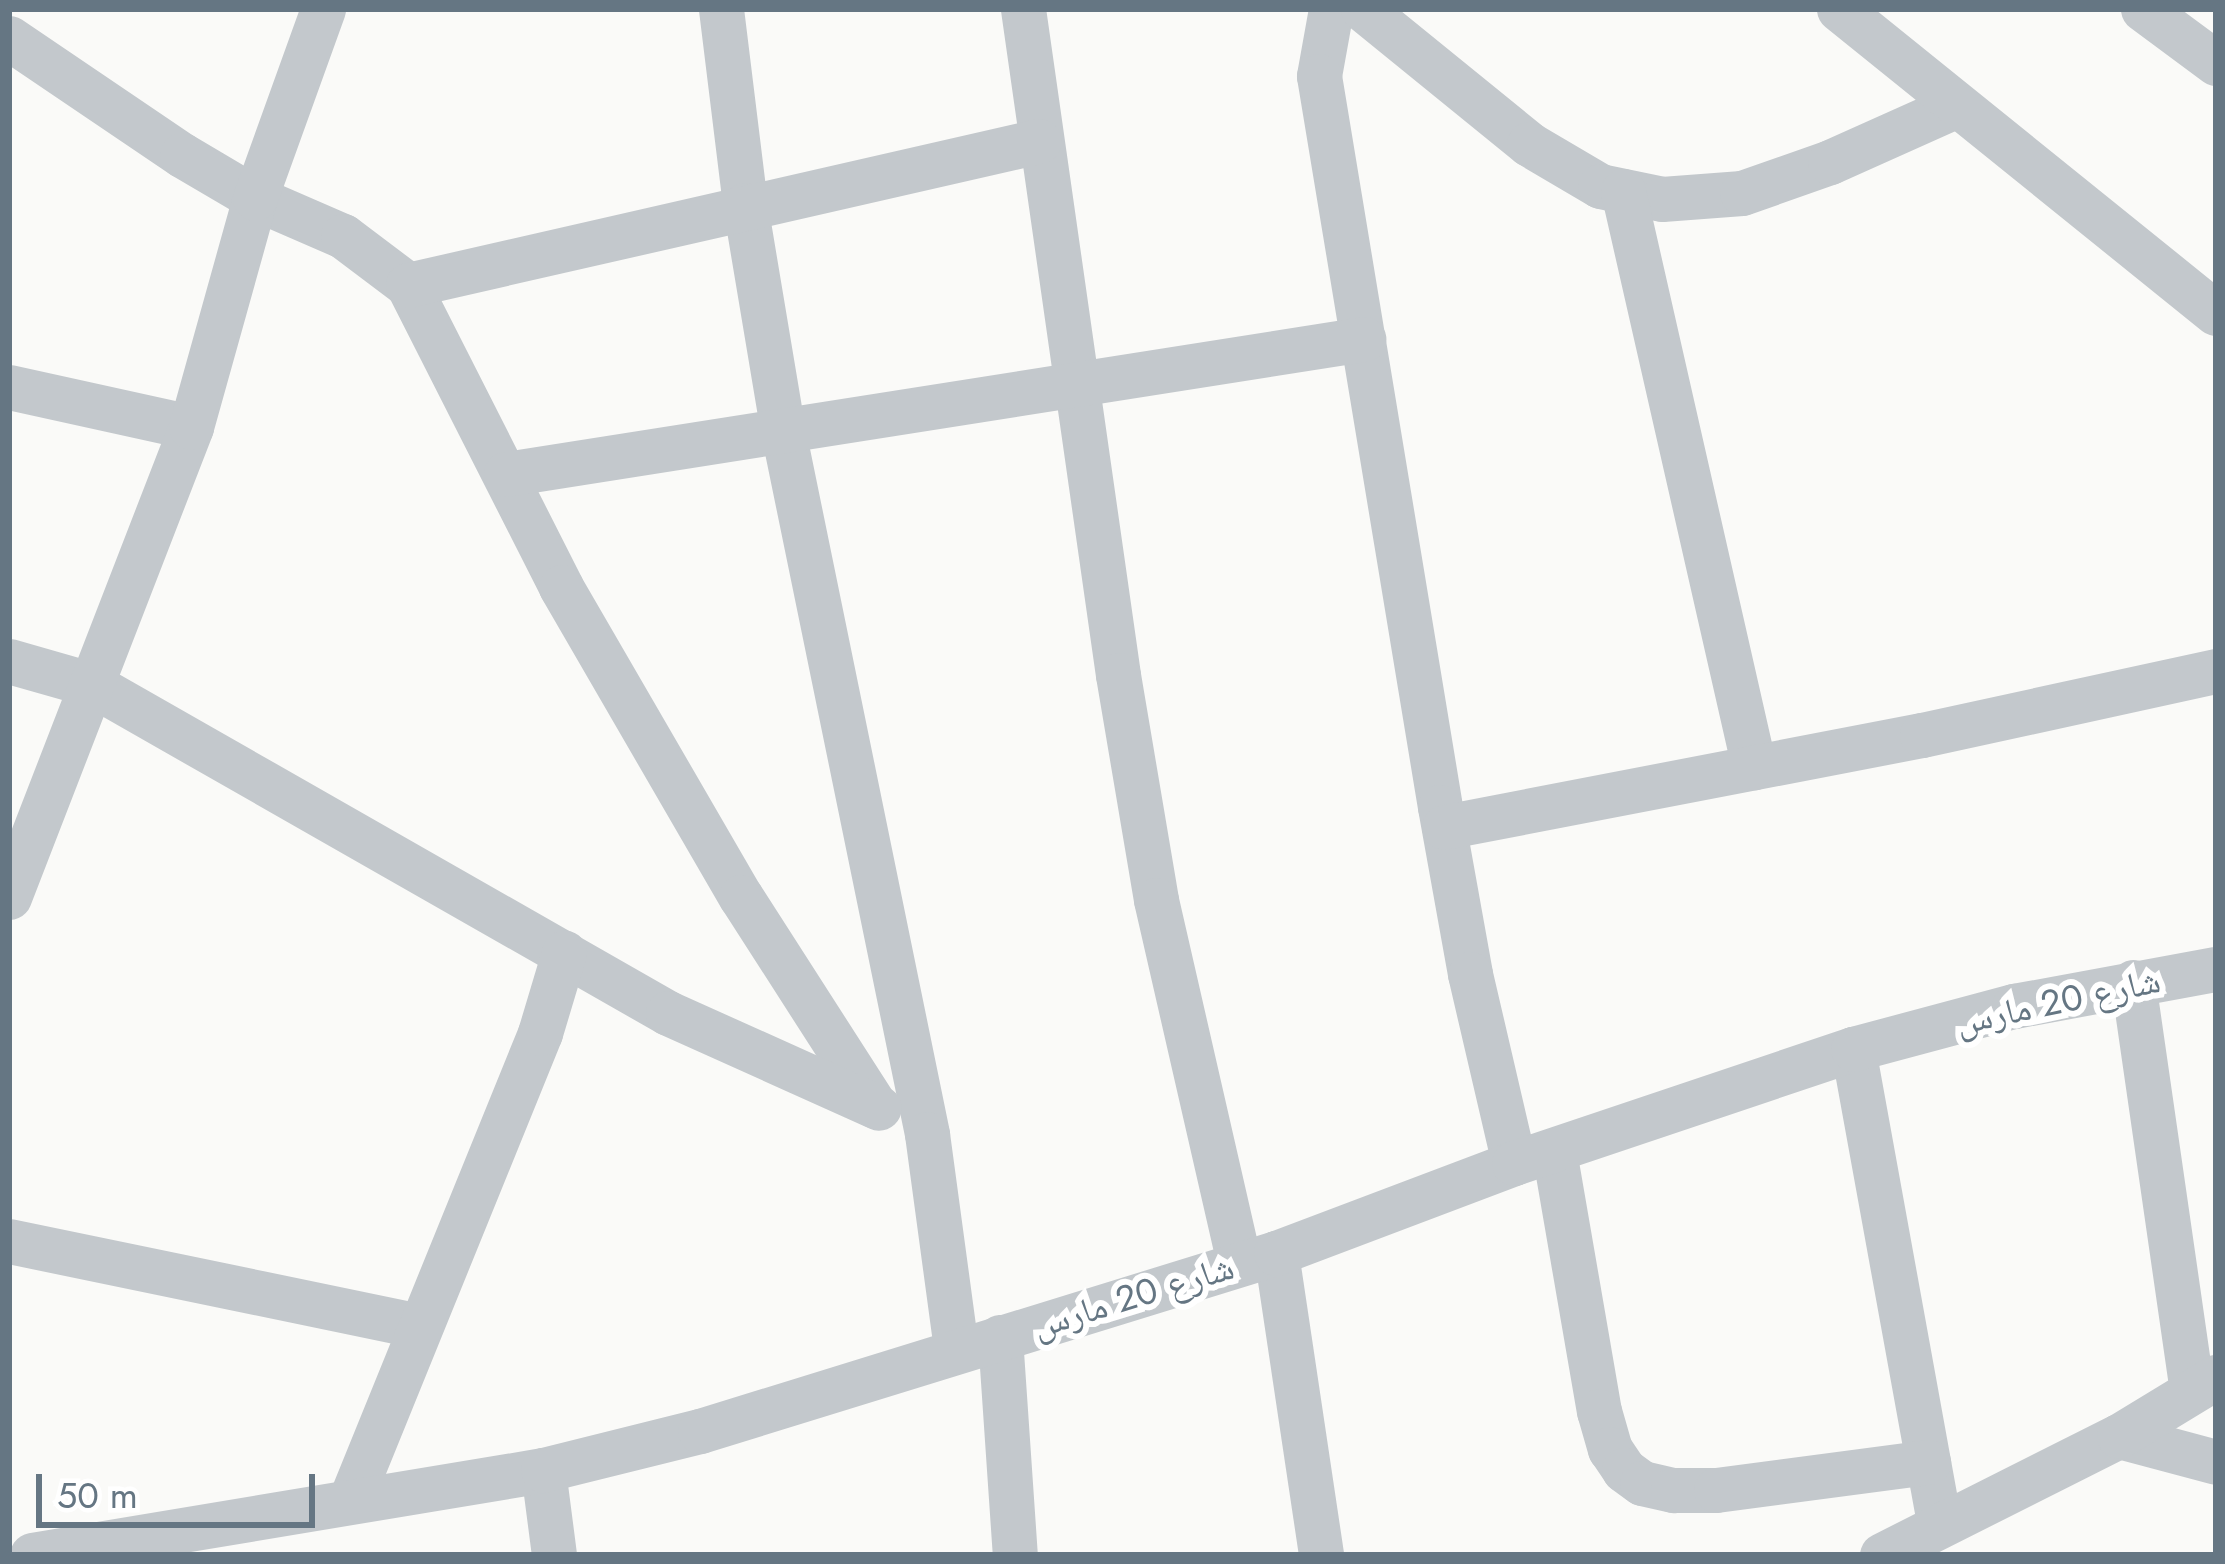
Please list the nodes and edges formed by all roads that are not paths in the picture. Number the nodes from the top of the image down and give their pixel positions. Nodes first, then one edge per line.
1 (323, 9) edge
2 (721, 9) edge
3 (1023, 9) edge
4 (1331, 9) edge
5 (1363, 9) edge
6 (1839, 9) edge
7 (2143, 9) edge
8 (9, 38) edge
9 (2216, 63) edge
10 (1955, 106) junction
11 (1040, 141) junction
12 (1623, 191) junction
13 (255, 198) junction
14 (745, 205) junction
15 (408, 285) junction
16 (2216, 313) edge
17 (1363, 339) junction
18 (9, 387) edge
19 (1077, 387) junction
20 (190, 427) junction
21 (783, 430) junction
22 (506, 474) junction
23 (9, 661) edge
24 (2216, 671) edge
25 (93, 685) junction
26 (1754, 767) junction
27 (1444, 827) junction
28 (9, 897) edge
29 (564, 953) junction
30 (2216, 969) edge
31 (2133, 982) junction
32 (1853, 1049) junction
33 (874, 1106) junction
34 (927, 1134) junction
35 (1534, 1157) junction
36 (9, 1241) edge
37 (1257, 1258) junction
38 (419, 1326) junction
39 (1000, 1336) junction
40 (956, 1348) junction
41 (2204, 1384) edge
42 (2119, 1436) junction
43 (1928, 1462) junction
44 (2216, 1462) edge
45 (543, 1470) junction
46 (350, 1502) junction
47 (1939, 1523) junction
48 (32, 1555) edge
49 (554, 1555) edge
50 (1015, 1555) edge
51 (1321, 1555) edge
52 (1882, 1555) edge

1 - 13 street
2 - 14 street
3 - 11 street
4 - 17 street
5 - 12 street
6 - 10 street
7 - 9 street
8 - 13 street
10 - 12 street
10 - 16 street
11 - 14 street
11 - 19 street
12 - 26 street
13 - 15 street
13 - 20 street
14 - 15 street
14 - 21 street
15 - 22 street
17 - 19 street
17 - 27 street
18 - 20 street
19 - 21 street
19 - 37 street
20 - 25 street
21 - 22 street
21 - 34 street
22 - 33 street
23 - 25 street
24 - 26 street
25 - 28 street
25 - 29 street
26 - 27 street
27 - 35 street
29 - 33 street
29 - 38 street
30 - 31 street, شارع 20 مارس
31 - 32 street, شارع 20 مارس
31 - 41 street
32 - 35 street, شارع 20 مارس
32 - 43 street
33 - 34 street
34 - 40 street
35 - 37 street, شارع 20 مارس
35 - 43 street
36 - 38 street
37 - 39 street, شارع 20 مارس
37 - 51 street
38 - 46 street
39 - 40 street, شارع 20 مارس
39 - 50 street
40 - 45 street, شارع 20 مارس
41 - 42 street
42 - 44 street
42 - 47 street
43 - 47 street
45 - 46 street, شارع 20 مارس
45 - 49 street
46 - 48 street, شارع 20 مارس
47 - 52 street

